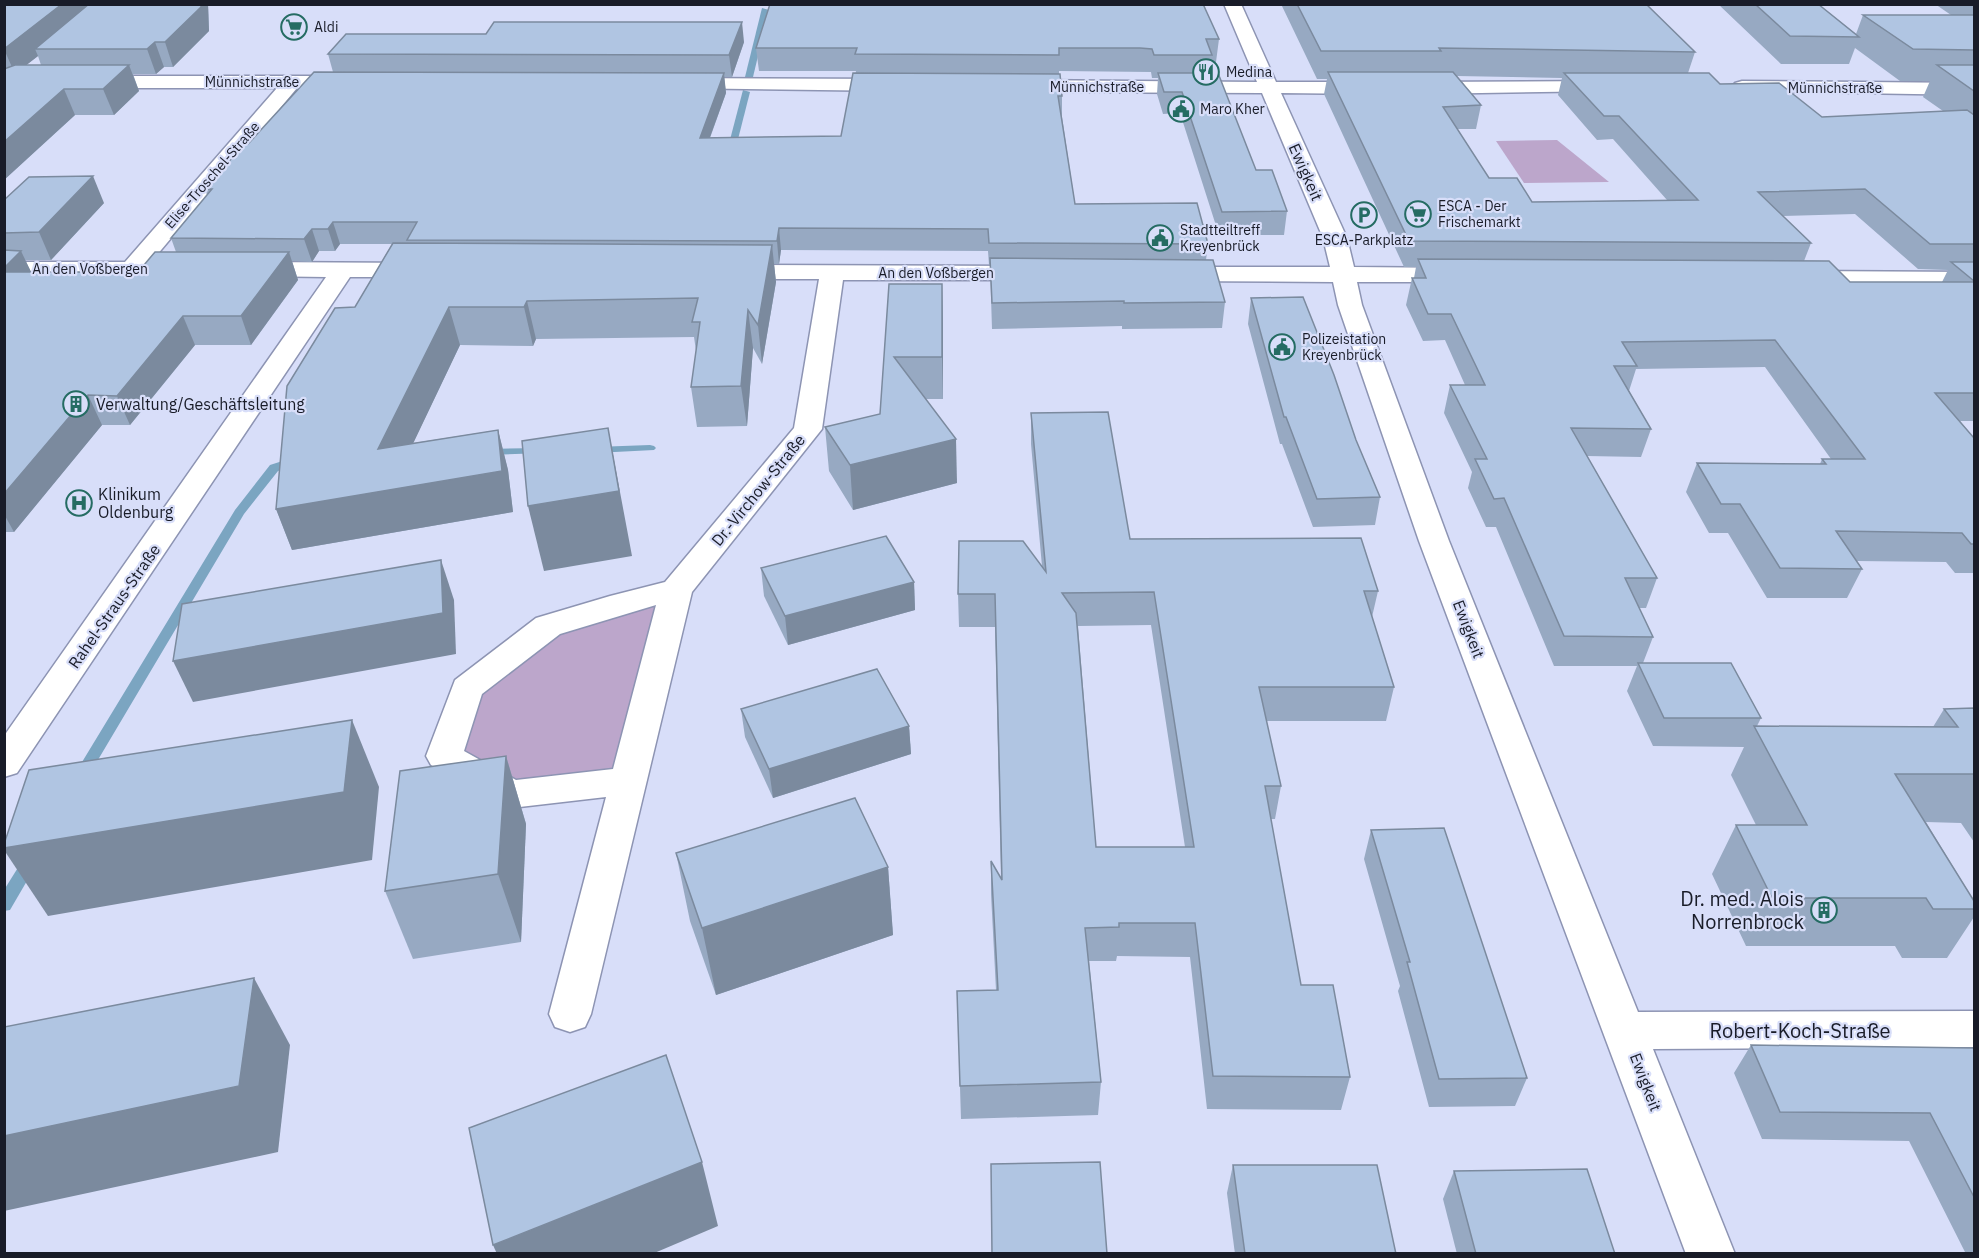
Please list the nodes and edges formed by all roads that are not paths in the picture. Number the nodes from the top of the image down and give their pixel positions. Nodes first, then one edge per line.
1 (1232, 4) edge
2 (38, 67) edge
3 (292, 82) junction
4 (363, 82) edge
5 (661, 84) edge
6 (912, 85) edge
7 (10, 86) edge
8 (995, 86) edge
9 (1627, 87) edge
10 (1722, 87) edge
11 (1269, 88) junction
12 (1974, 89) edge
13 (4, 269) edge
14 (132, 269) junction
15 (343, 269) junction
16 (439, 270) edge
17 (713, 272) edge
18 (832, 272) junction
19 (1058, 273) edge
20 (1154, 273) edge
21 (1342, 274) junction
22 (1484, 275) edge
23 (1782, 278) edge
24 (1974, 279) edge
25 (676, 590) junction
26 (4, 764) edge
27 (629, 781) junction
28 (570, 1014) dead end
29 (1974, 1029) edge
30 (1625, 1030) junction
31 (1711, 1254) edge

1 - 11 street, Ewigkeit
2 - 7 street
3 - 4 street, Münnichstraße
3 - 7 street, Münnichstraße
3 - 14 street, Elise-Troschel-Straße
5 - 6 street
8 - 11 street, Münnichstraße
9 - 11 street, Münnichstraße
10 - 12 street, Münnichstraße
11 - 21 street, Ewigkeit
13 - 14 street, An den Voßbergen
14 - 15 street, An den Voßbergen
15 - 16 street, An den Voßbergen
15 - 26 street, Rahel-Straus-Straße
17 - 18 street, An den Voßbergen
18 - 19 street, An den Voßbergen
18 - 25 street, Dr.-Virchow-Straße
20 - 21 street
21 - 22 street
21 - 30 street, Ewigkeit
23 - 24 street
25 - 27 street, Dr.-Virchow-Straße
25 - 27 street
27 - 28 street, Dr.-Virchow-Straße
29 - 30 street, Robert-Koch-Straße
30 - 31 street, Ewigkeit

